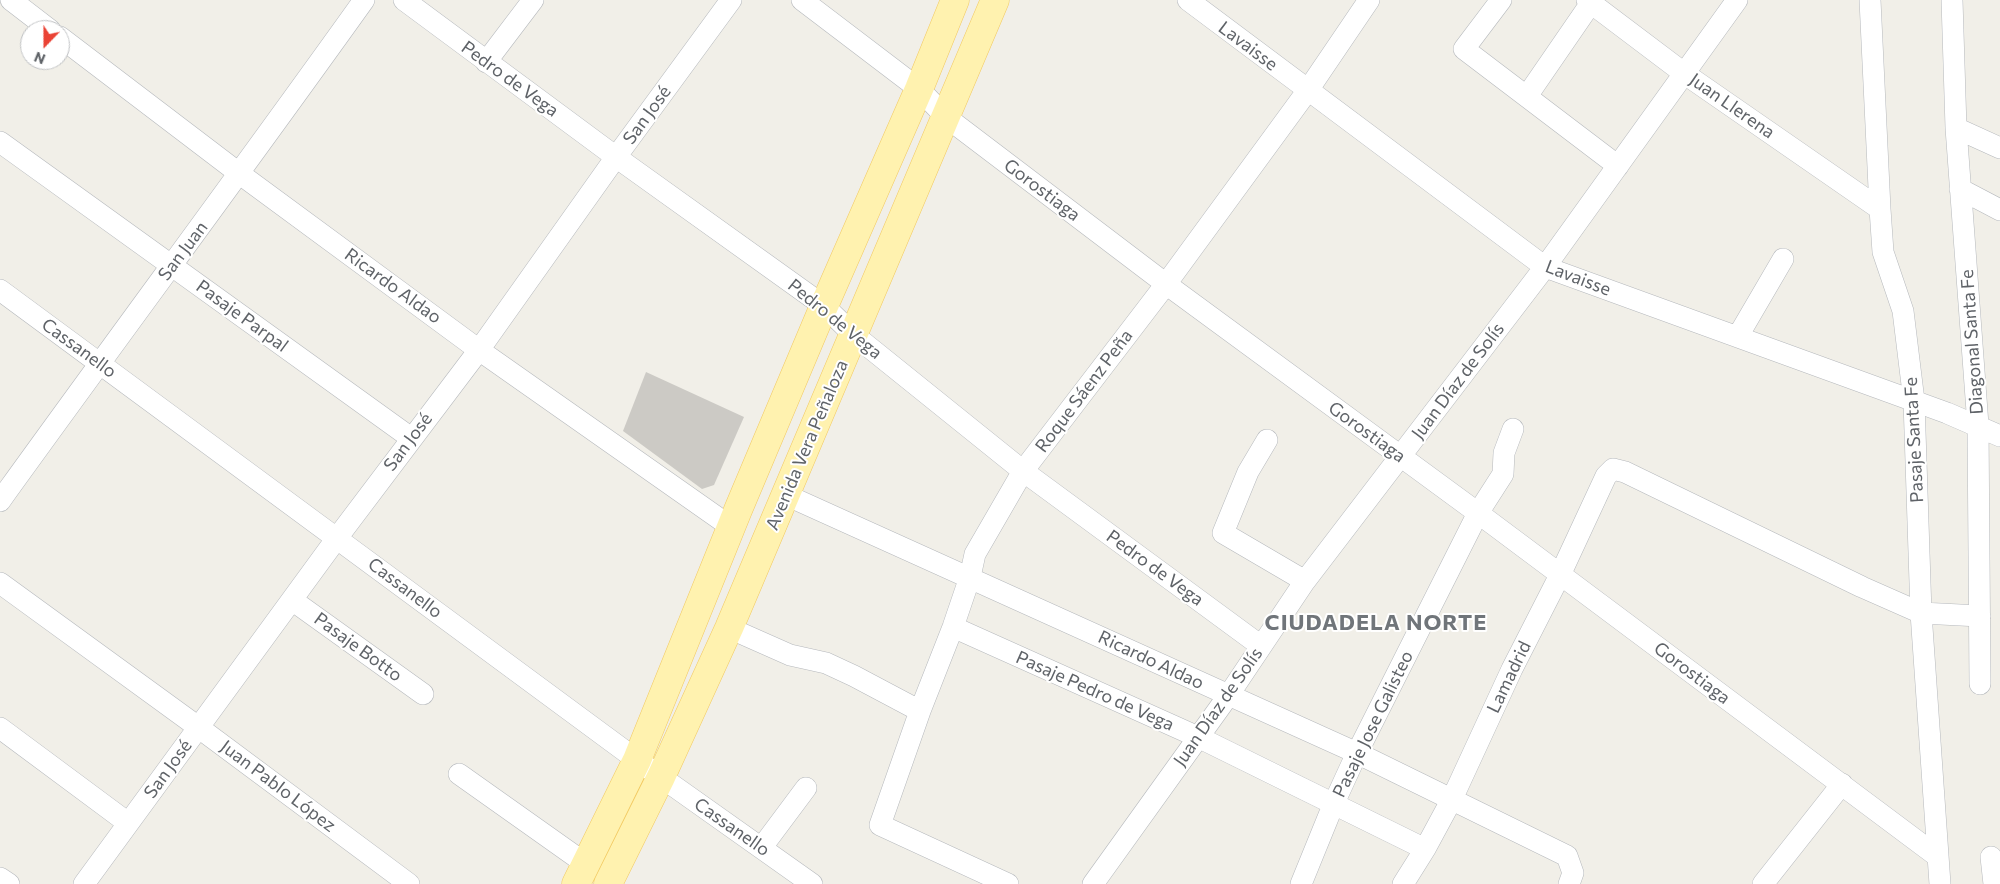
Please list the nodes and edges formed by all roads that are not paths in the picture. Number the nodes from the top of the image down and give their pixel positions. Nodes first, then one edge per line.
1 (11, 0) edge
2 (364, 0) edge
3 (404, 0) edge
4 (533, 0) edge
5 (731, 0) edge
6 (802, 0) edge
7 (955, 0) edge
8 (995, 0) edge
9 (1188, 0) edge
10 (1369, 0) edge
11 (1501, 0) edge
12 (1738, 0) edge
13 (1870, 0) edge
14 (1952, 0) edge
15 (1590, 1) edge
16 (37, 20) edge
17 (70, 45) edge
18 (486, 62) junction
19 (1685, 74) junction
20 (919, 90) junction
21 (1308, 90) junction
22 (1527, 96) junction
23 (946, 117) junction
24 (1956, 128) junction
25 (0, 142) edge
26 (2000, 148) edge
27 (616, 157) junction
28 (1618, 166) junction
29 (240, 174) junction
30 (1960, 189) junction
31 (1880, 209) junction
32 (2000, 210) edge
33 (1783, 259) dead end
34 (172, 266) junction
35 (1545, 267) junction
36 (1166, 284) junction
37 (0, 290) edge
38 (824, 306) junction
39 (854, 335) junction
40 (1738, 336) junction
41 (479, 350) junction
42 (99, 363) junction
43 (1914, 401) junction
44 (1978, 425) junction
45 (1513, 429) dead end
46 (2000, 436) edge
47 (411, 438) junction
48 (1267, 440) dead end
49 (1400, 456) junction
50 (1023, 471) junction
51 (786, 495) junction
52 (0, 501) edge
53 (1478, 514) junction
54 (731, 527) junction
55 (337, 538) junction
56 (1560, 574) junction
57 (970, 577) junction
58 (1306, 581) junction
59 (0, 583) edge
60 (292, 600) junction
61 (1921, 612) junction
62 (1980, 616) junction
63 (953, 627) junction
64 (729, 628) junction
65 (1261, 646) junction
66 (1980, 684) dead end
67 (423, 694) dead end
68 (1228, 696) junction
69 (920, 712) junction
70 (198, 727) junction
71 (0, 728) edge
72 (1198, 737) junction
73 (1357, 753) junction
74 (637, 760) junction
75 (459, 774) dead end
76 (661, 778) junction
77 (1842, 784) junction
78 (806, 788) dead end
79 (1452, 799) junction
80 (1334, 804) junction
81 (128, 823) junction
82 (762, 847) junction
83 (1425, 849) junction
84 (1937, 856) junction
85 (1991, 857) dead end
86 (581, 874) edge
87 (0, 878) edge
88 (1409, 882) edge
89 (9, 884) edge
90 (84, 884) edge
91 (410, 884) edge
92 (608, 884) edge
93 (812, 884) edge
94 (1008, 884) edge
95 (1093, 884) edge
96 (1301, 884) edge
97 (1569, 884) edge
98 (1763, 884) edge
99 (1940, 884) edge
100 (1994, 884) edge

1 - 16 street
2 - 29 street, San Juan
3 - 18 street, Pedro de Vega
4 - 18 street
5 - 27 street, San José
6 - 20 street, Gorostiaga
7 - 20 main road
8 - 23 main road, Avenida Vera Peñaloza
9 - 21 street, Lavaisse
10 - 21 street, Roque Sáenz Peña
11 - 22 street
12 - 19 street, Juan Díaz de Solís
13 - 31 street, Pasaje Santa Fe
14 - 24 street, Diagonal Santa Fe
15 - 19 street, Juan Llerena
15 - 22 street
17 - 29 street, Ricardo Aldao
18 - 27 street, Pedro de Vega
19 - 28 street, Juan Díaz de Solís
19 - 31 street, Juan Llerena
20 - 23 street, Gorostiaga
20 - 38 main road
21 - 35 street, Lavaisse
21 - 36 street, Roque Sáenz Peña
22 - 28 street
23 - 36 street, Gorostiaga
23 - 39 main road, Avenida Vera Peñaloza
24 - 26 street
24 - 30 street, Diagonal Santa Fe
25 - 34 street, Pasaje Parpal
27 - 38 street, Pedro de Vega
27 - 41 street, San José
28 - 35 street, Juan Díaz de Solís
29 - 34 street, San Juan
29 - 41 street, Ricardo Aldao
30 - 32 street
30 - 44 street, Diagonal Santa Fe
31 - 43 street, Pasaje Santa Fe
33 - 40 street
34 - 42 street, San Juan
34 - 47 street, Pasaje Parpal
35 - 40 street, Lavaisse
35 - 49 street, Juan Díaz de Solís
36 - 49 street, Gorostiaga
36 - 50 street, Roque Sáenz Peña
37 - 42 street, Cassanello
38 - 39 street, Pedro de Vega
38 - 54 main road
39 - 50 street, Pedro de Vega
39 - 51 main road, Avenida Vera Peñaloza
40 - 43 street, Lavaisse
41 - 47 street, San José
41 - 54 street, Ricardo Aldao
42 - 52 street, San Juan
42 - 55 street, Cassanello
43 - 44 street, Lavaisse
43 - 61 street, Pasaje Santa Fe
44 - 46 street, Lavaisse
44 - 62 street, Diagonal Santa Fe
45 - 53 street, Pasaje Jose Galisteo
47 - 55 street, San José
48 - 58 street
49 - 53 street, Gorostiaga
49 - 58 street, Juan Díaz de Solís
50 - 57 street, Roque Sáenz Peña
50 - 65 street, Pedro de Vega
51 - 57 street, Ricardo Aldao
51 - 64 main road, Avenida Vera Peñaloza
53 - 56 street, Gorostiaga
53 - 73 street, Pasaje Jose Galisteo
54 - 74 main road
55 - 60 street, San José
55 - 74 street, Cassanello
56 - 61 street, Lamadrid
56 - 77 street, Gorostiaga
56 - 79 street, Lamadrid
57 - 63 street, Roque Sáenz Peña
57 - 68 street, Ricardo Aldao
58 - 65 street, Juan Díaz de Solís
59 - 70 street, Juan Pablo López
60 - 67 street, Pasaje Botto
60 - 70 street, San José
61 - 62 street
61 - 84 street, Pasaje Santa Fe
62 - 66 street, Diagonal Santa Fe
63 - 69 street, Roque Sáenz Peña
63 - 72 street, Pasaje Pedro de Vega
64 - 69 street
64 - 76 main road, Avenida Vera Peñaloza
65 - 68 street, Juan Díaz de Solís
68 - 72 street, Juan Díaz de Solís
68 - 73 street, Ricardo Aldao
69 - 94 street, Roque Sáenz Peña
70 - 81 street, San José
70 - 91 street, Juan Pablo López
71 - 81 street
72 - 80 street, Pasaje Pedro de Vega
72 - 95 street, Juan Díaz de Solís
73 - 79 street, Ricardo Aldao
73 - 80 street, Pasaje Jose Galisteo
74 - 76 street, Cassanello
74 - 86 main road
75 - 86 street
76 - 82 street, Cassanello
76 - 92 main road, Avenida Vera Peñaloza
77 - 84 street, Gorostiaga
77 - 98 street
78 - 82 street
79 - 83 street, Lamadrid
79 - 97 street, Ricardo Aldao
80 - 83 street, Pasaje Pedro de Vega
80 - 96 street, Pasaje Jose Galisteo
81 - 90 street, San José
82 - 93 street, Cassanello
83 - 88 street, Lamadrid
84 - 99 street, Pasaje Santa Fe
85 - 100 street
87 - 89 street

